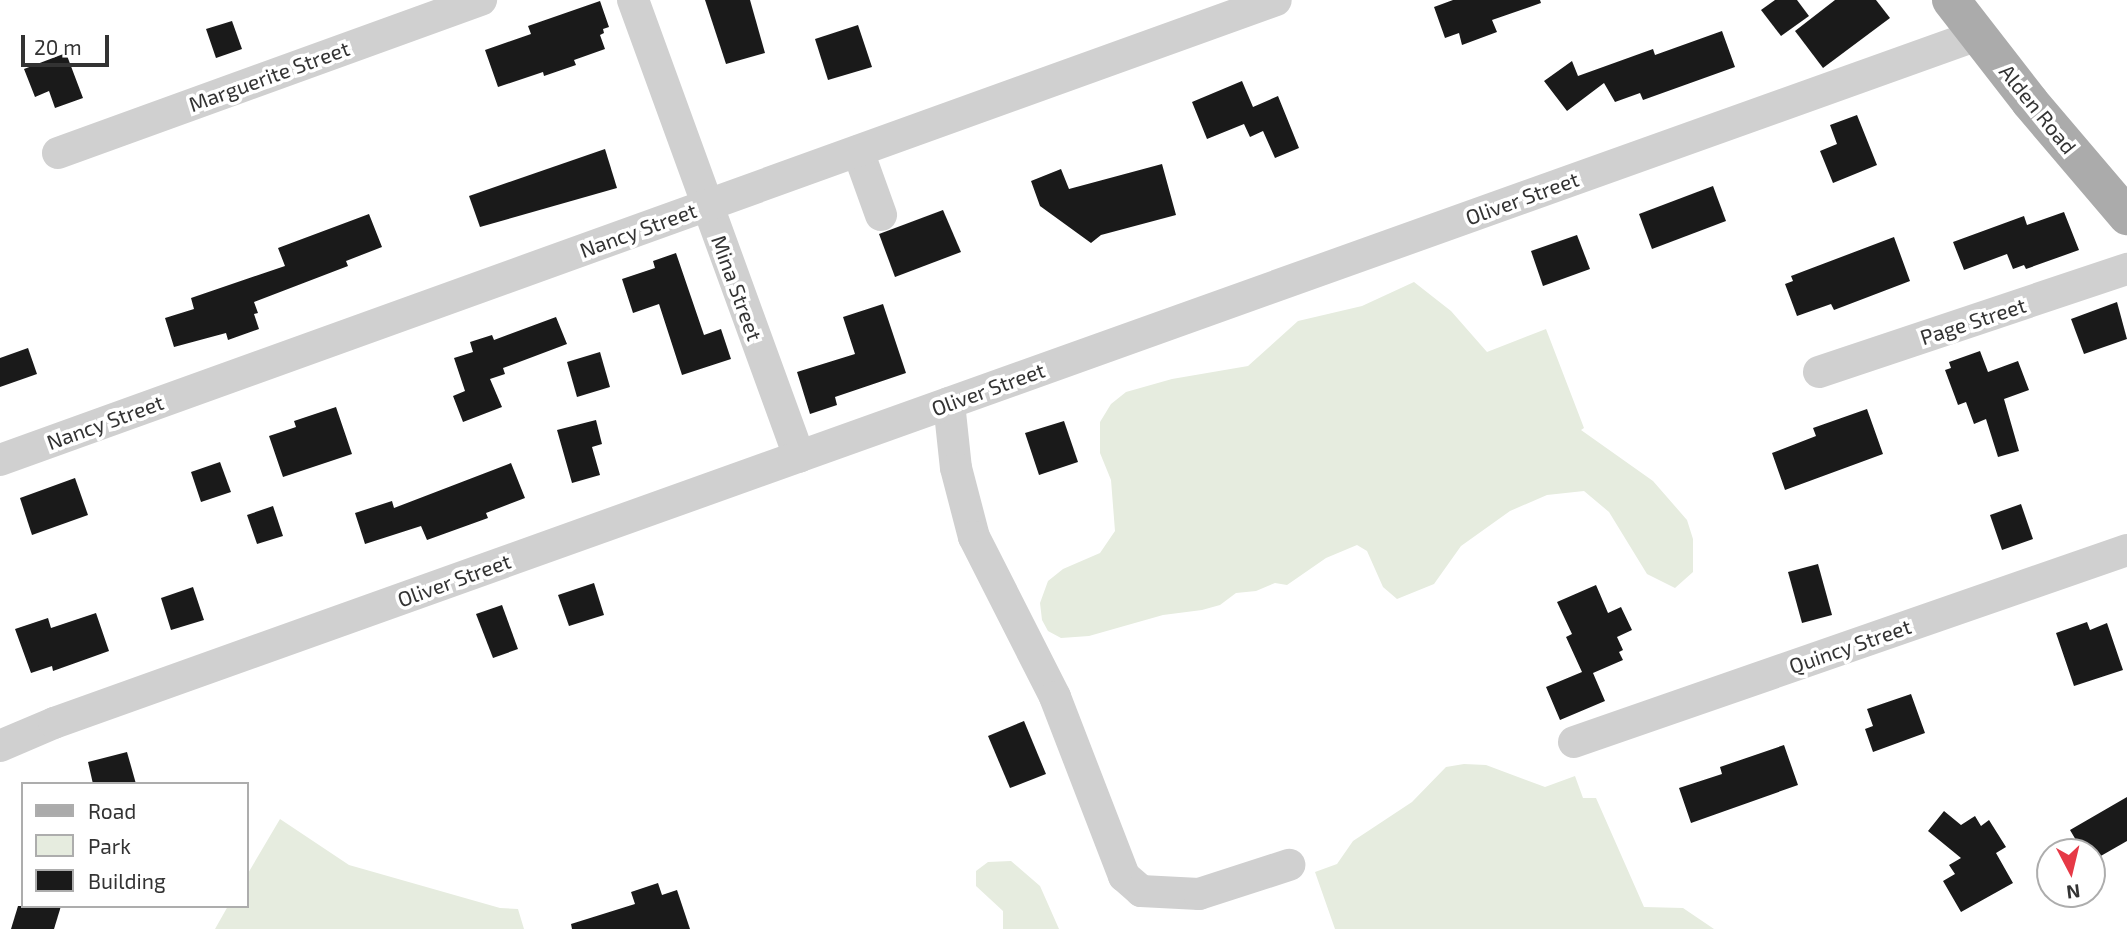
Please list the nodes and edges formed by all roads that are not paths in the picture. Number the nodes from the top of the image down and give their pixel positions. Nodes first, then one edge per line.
1 (481, 0) edge
2 (633, 0) edge
3 (1276, 0) edge
4 (1951, 0) edge
5 (1978, 36) junction
6 (858, 151) junction
7 (58, 153) dead end
8 (707, 205) junction
9 (881, 215) dead end
10 (2127, 216) edge
11 (2127, 269) edge
12 (1819, 372) dead end
13 (949, 403) junction
14 (799, 457) junction
15 (0, 460) edge
16 (2127, 550) edge
17 (1574, 742) dead end
18 (0, 746) edge
19 (1289, 865) dead end

1 - 7 street, Marguerite Street
2 - 8 street, Mina Street
3 - 6 street, Nancy Street
4 - 5 main road, Alden Road
5 - 10 main road, Alden Road
5 - 13 street, Oliver Street
6 - 8 street, Nancy Street
6 - 9 street
8 - 14 street, Mina Street
8 - 15 street, Nancy Street
11 - 12 street, Page Street
13 - 14 street, Oliver Street
13 - 19 street
14 - 18 street, Oliver Street
16 - 17 street, Quincy Street

